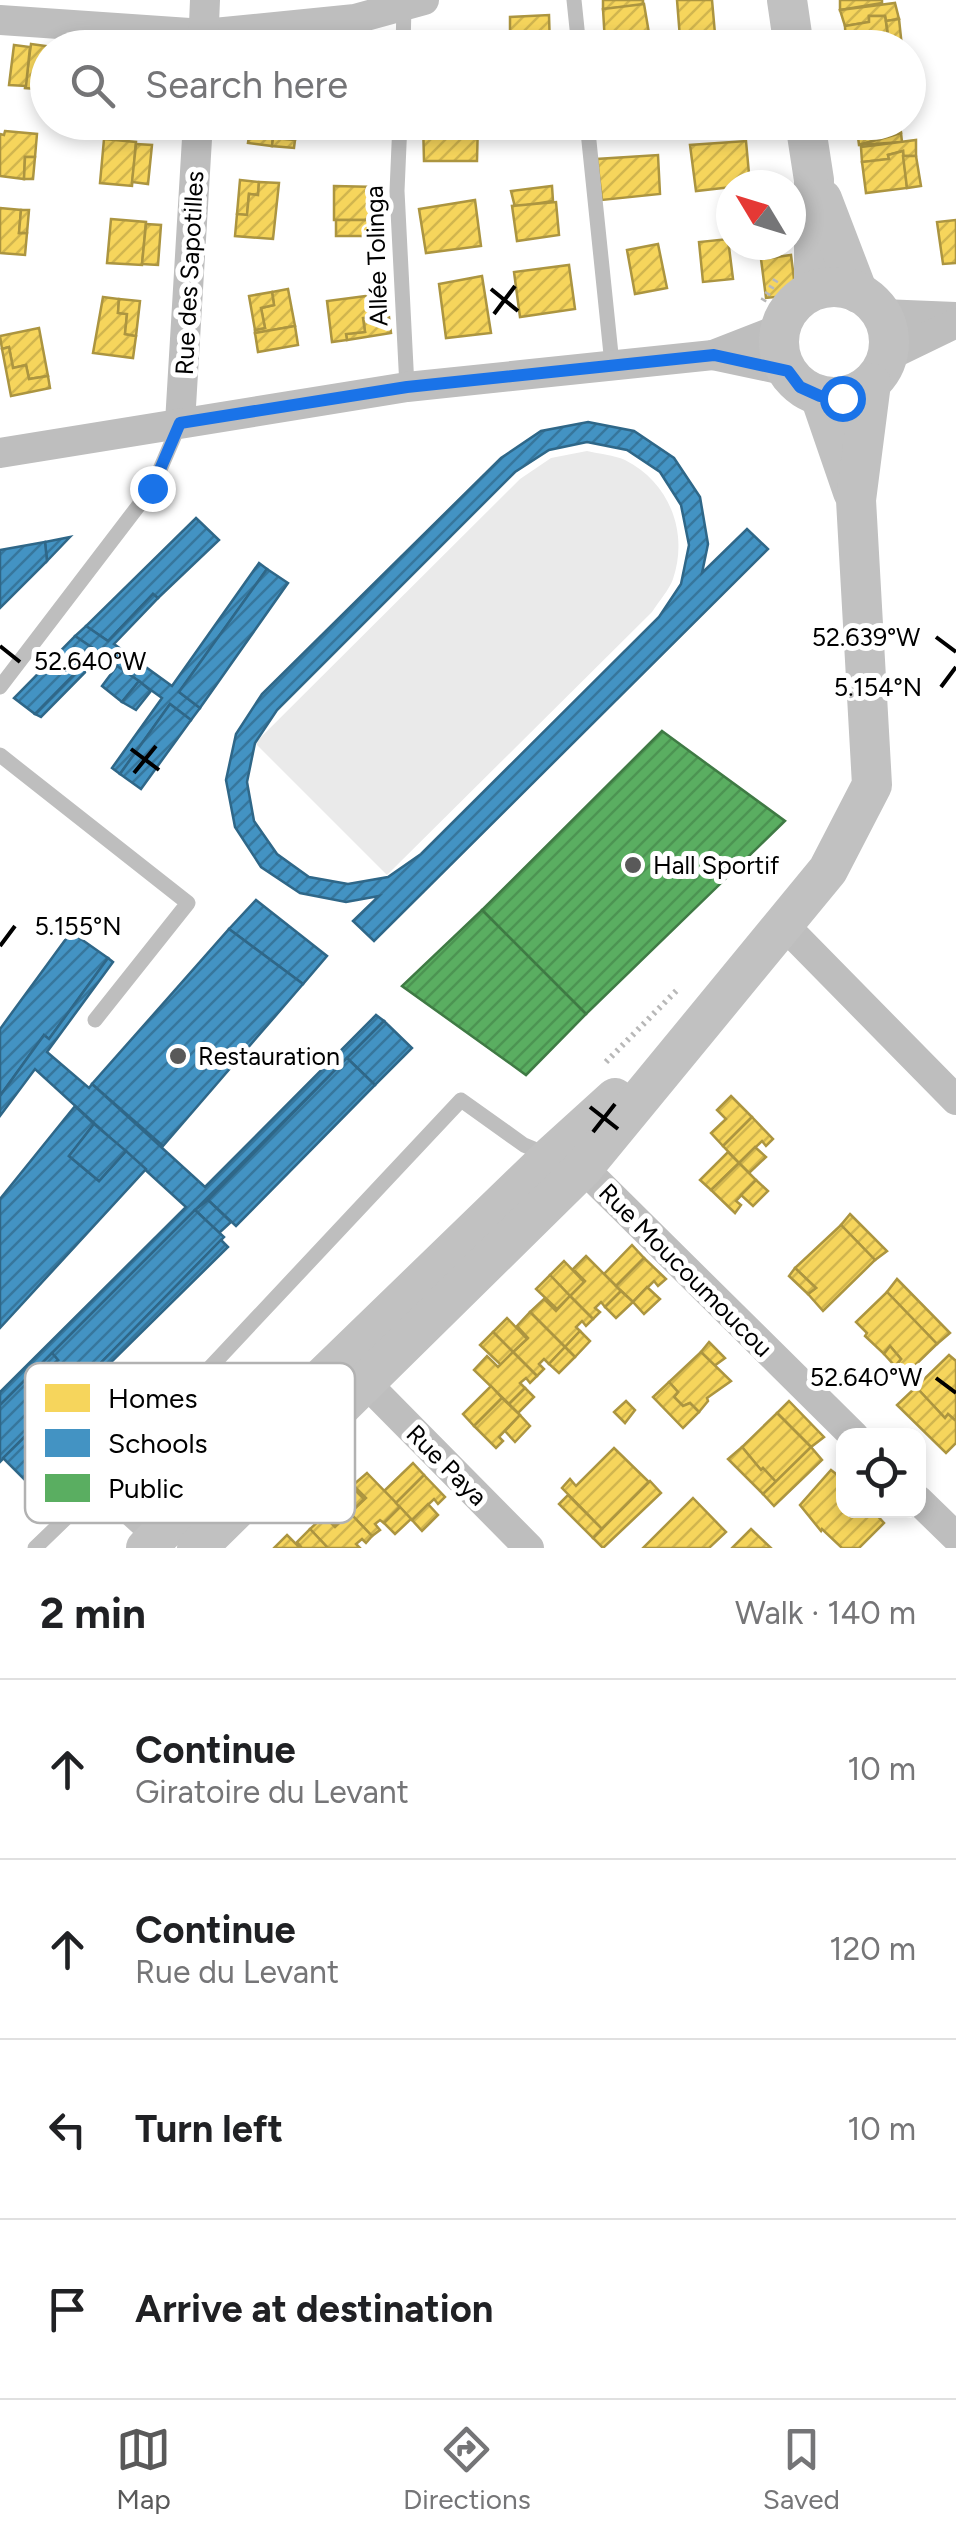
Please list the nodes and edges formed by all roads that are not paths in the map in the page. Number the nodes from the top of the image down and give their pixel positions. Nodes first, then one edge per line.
1 (206, 0) edge
2 (574, 0) edge
3 (787, 0) edge
4 (414, 3) edge
5 (0, 20) edge
6 (97, 30) edge
7 (204, 30) edge
8 (279, 30) edge
9 (407, 30) edge
10 (577, 30) edge
11 (791, 30) edge
12 (197, 140) edge
13 (399, 140) edge
14 (589, 140) edge
15 (808, 140) edge
16 (814, 180) junction
17 (814, 290) junction
18 (870, 304) junction
19 (956, 320) edge
20 (780, 329) junction
21 (714, 355) junction
22 (612, 364) junction
23 (879, 370) junction
24 (788, 371) junction
25 (407, 387) junction
26 (820, 396) junction
27 (180, 423) junction
28 (0, 453) edge
29 (856, 500) junction
30 (0, 687) edge
31 (0, 755) edge
32 (784, 924) junction
33 (95, 1020) dead end
34 (956, 1100) edge
35 (565, 1157) junction
36 (214, 1363) edge
37 (344, 1363) edge
38 (365, 1382) junction
39 (355, 1392) edge
40 (846, 1428) edge
41 (926, 1508) edge
42 (61, 1523) edge
43 (129, 1523) edge
44 (172, 1523) edge
45 (222, 1523) edge
46 (956, 1536) edge
47 (149, 1544) edge
48 (36, 1548) edge
49 (197, 1548) edge
50 (529, 1548) edge

1 - 7 street
2 - 10 lane
3 - 11 street
4 - 8 street
4 - 9 lane
5 - 6 street
12 - 27 street, Rue des Sapotilles
13 - 25 lane, Allée Tolinga
14 - 22 lane
15 - 16 street
16 - 17 street
16 - 18 street
17 - 18 street
17 - 20 street
18 - 19 street
18 - 23 street
19 - 23 street
20 - 21 street
20 - 24 street
21 - 22 street
21 - 24 street
22 - 25 street
23 - 26 street
23 - 29 street
24 - 26 street
25 - 27 street
26 - 29 street
27 - 28 street
27 - 30 lane
29 - 32 street
31 - 33 lane
32 - 34 street
32 - 35 street
35 - 36 lane
35 - 37 street
35 - 38 street
35 - 40 street, Rue Moucoumoucou
38 - 39 street
38 - 50 street, Rue Paya
41 - 46 street
42 - 48 lane
43 - 47 lane
44 - 47 street
45 - 49 street

